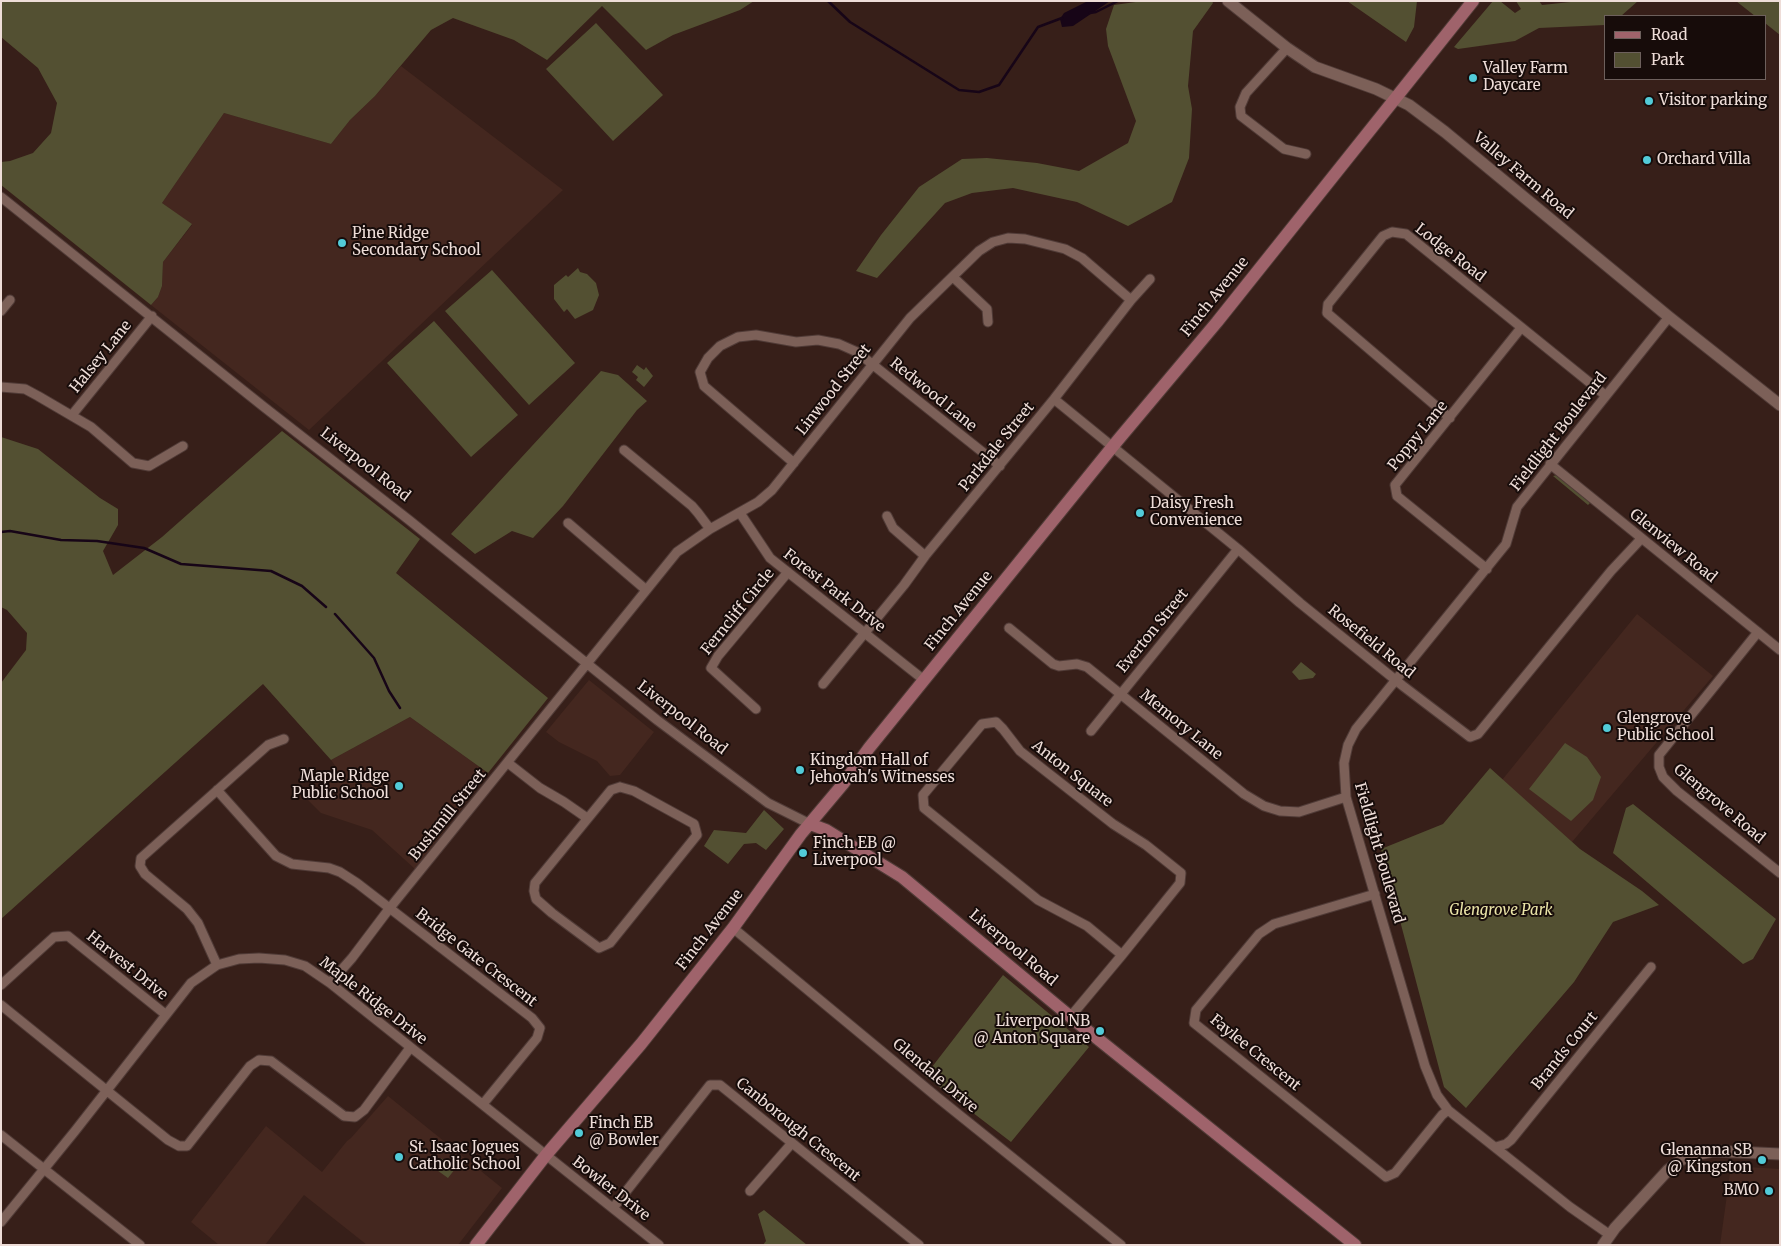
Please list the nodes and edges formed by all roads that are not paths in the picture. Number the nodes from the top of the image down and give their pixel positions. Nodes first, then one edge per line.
1 (1228, 1) edge
2 (1473, 1) edge
3 (1287, 48) junction
4 (1396, 98) junction
5 (1306, 154) dead end
6 (1, 197) edge
7 (953, 277) junction
8 (1150, 279) dead end
9 (10, 300) dead end
10 (1131, 300) junction
11 (1, 311) edge
12 (152, 316) junction
13 (1669, 317) junction
14 (988, 322) dead end
15 (1521, 328) junction
16 (872, 364) junction
17 (1, 387) edge
18 (1605, 396) junction
19 (1054, 399) junction
20 (1780, 405) edge
21 (72, 415) junction
22 (1450, 418) junction
23 (183, 446) dead end
24 (1112, 447) junction
25 (624, 450) dead end
26 (794, 463) junction
27 (1550, 464) junction
28 (1000, 466) junction
29 (740, 513) junction
30 (887, 516) dead end
31 (568, 523) dead end
32 (710, 529) junction
33 (1641, 539) junction
34 (1238, 549) junction
35 (925, 556) junction
36 (1486, 569) junction
37 (788, 572) junction
38 (645, 590) junction
39 (1009, 628) dead end
40 (864, 632) junction
41 (1758, 632) junction
42 (1780, 650) edge
43 (587, 664) junction
44 (924, 680) junction
45 (1397, 680) junction
46 (822, 684) dead end
47 (1121, 694) junction
48 (756, 709) dead end
49 (1091, 731) dead end
50 (284, 740) dead end
51 (508, 763) junction
52 (218, 790) junction
53 (1346, 797) junction
54 (587, 818) junction
55 (810, 824) junction
56 (1780, 873) edge
57 (1375, 894) junction
58 (389, 909) junction
59 (733, 928) junction
60 (1122, 955) junction
61 (217, 965) junction
62 (1651, 967) dead end
63 (330, 983) junction
64 (1, 985) edge
65 (1, 1006) edge
66 (165, 1014) junction
67 (1071, 1016) junction
68 (410, 1048) junction
69 (107, 1090) junction
70 (483, 1104) junction
71 (1448, 1110) junction
72 (1, 1134) edge
73 (792, 1143) junction
74 (1496, 1147) junction
75 (1780, 1154) edge
76 (546, 1156) junction
77 (44, 1168) junction
78 (750, 1191) dead end
79 (612, 1208) junction
80 (1, 1222) edge
81 (1610, 1235) junction
82 (140, 1245) edge
83 (476, 1245) edge
84 (659, 1245) edge
85 (919, 1245) edge
86 (1121, 1245) edge
87 (1355, 1245) edge
88 (1603, 1245) edge

1 - 3 street, Valley Farm Road
2 - 4 main road, Finch Avenue
3 - 4 street, Valley Farm Road
3 - 5 street
4 - 13 street, Valley Farm Road
4 - 24 main road, Finch Avenue
6 - 12 street, Liverpool Road
7 - 10 street, Linwood Street
7 - 14 street
7 - 16 street, Linwood Street
8 - 10 street, Parkdale Street
9 - 11 street
10 - 19 street, Parkdale Street
12 - 21 street, Halsey Lane
12 - 43 street, Liverpool Road
13 - 18 street, Fieldlight Boulevard
13 - 20 street, Valley Farm Road
15 - 18 street, Lodge Road
15 - 22 street, Poppy Lane
15 - 22 street, Lodge Road
16 - 26 street, Linwood Street
16 - 26 street, Redwood Lane
16 - 28 street, Redwood Lane
17 - 21 street
18 - 27 street, Fieldlight Boulevard
19 - 24 street, Rosefield Road
19 - 28 street, Parkdale Street
21 - 23 street
22 - 36 street, Poppy Lane
24 - 34 street, Rosefield Road
24 - 44 main road, Finch Avenue
25 - 32 street
26 - 29 street, Linwood Street
27 - 33 street, Glenview Road
27 - 36 street, Fieldlight Boulevard
28 - 35 street, Parkdale Street
29 - 32 street, Linwood Street
29 - 37 street, Forest Park Drive
30 - 35 street
31 - 38 street
32 - 38 street, Linwood Street
33 - 41 street, Glenview Road
33 - 45 street, Rosefield Road
34 - 45 street, Rosefield Road
34 - 47 street, Everton Street
35 - 40 street, Parkdale Street
36 - 45 street, Fieldlight Boulevard
37 - 40 street, Forest Park Drive
37 - 48 street, Ferncliff Circle
38 - 43 street, Linwood Street
39 - 47 street, Memory Lane
40 - 44 street, Forest Park Drive
40 - 46 street
41 - 42 street, Glenview Road
41 - 56 street, Glengrove Road
43 - 51 street, Bushmill Street
43 - 55 street, Liverpool Road
44 - 55 main road, Finch Avenue
45 - 53 street, Fieldlight Boulevard
47 - 49 street, Everton Street
47 - 53 street, Memory Lane
50 - 52 street
51 - 54 street
51 - 58 street, Bushmill Street
52 - 58 street
52 - 61 street
53 - 57 street, Fieldlight Boulevard
54 - 54 street
55 - 59 main road, Finch Avenue
55 - 67 main road, Liverpool Road
57 - 71 street, Fieldlight Boulevard
57 - 71 street, Faylee Crescent
58 - 63 street, Bushmill Street
58 - 70 street, Bridge Gate Crescent
59 - 76 main road, Finch Avenue
59 - 86 street, Glendale Drive
60 - 60 street, Anton Square
60 - 67 street, Anton Square
61 - 63 street, Maple Ridge Drive
61 - 66 street, Maple Ridge Drive
62 - 74 street, Brands Court
63 - 68 street, Maple Ridge Drive
64 - 66 street, Harvest Drive
65 - 69 street
66 - 69 street, Maple Ridge Drive
67 - 87 main road, Liverpool Road
68 - 69 street
68 - 70 street, Maple Ridge Drive
69 - 77 street, Maple Ridge Drive
70 - 76 street, Maple Ridge Drive
71 - 74 street, Fieldlight Boulevard
72 - 77 street
73 - 78 street
73 - 79 street, Canborough Crescent
73 - 85 street, Canborough Crescent
74 - 81 street, Fieldlight Boulevard
75 - 81 street
76 - 79 street, Bowler Drive
76 - 83 main road, Finch Avenue
77 - 80 street, Maple Ridge Drive
77 - 82 street
79 - 84 street, Bowler Drive
81 - 88 street

